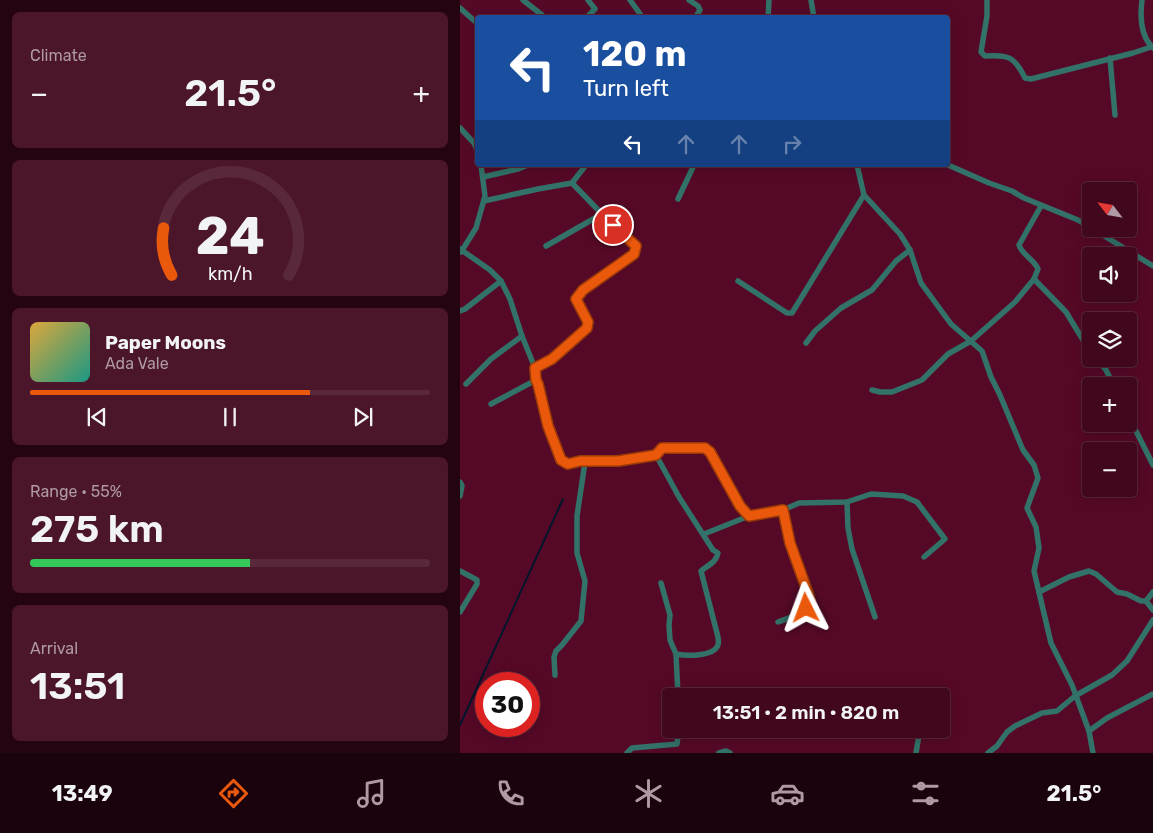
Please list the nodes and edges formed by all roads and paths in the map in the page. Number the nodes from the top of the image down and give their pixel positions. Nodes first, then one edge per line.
1 (523, 0) edge
2 (588, 0) edge
3 (630, 0) edge
4 (689, 0) edge
5 (769, 0) edge
6 (811, 0) edge
7 (987, 0) edge
8 (1142, 0) edge
9 (460, 8) edge
10 (542, 15) dead end
11 (589, 15) edge
12 (641, 15) edge
13 (697, 15) edge
14 (768, 15) edge
15 (814, 15) edge
16 (475, 21) edge
17 (1152, 48) edge
18 (1110, 58) junction
19 (1115, 115) dead end
20 (460, 128) edge
21 (475, 145) edge
22 (950, 165) edge
23 (481, 167) edge
24 (523, 167) edge
25 (584, 167) edge
26 (693, 167) edge
27 (857, 167) edge
28 (483, 177) junction
29 (572, 183) junction
30 (864, 195) junction
31 (678, 199) dead end
32 (484, 202) junction
33 (1041, 206) junction
34 (602, 214) junction
35 (1082, 222) edge
36 (1108, 238) edge
37 (546, 246) dead end
38 (461, 250) edge
39 (910, 250) junction
40 (1153, 266) edge
41 (1034, 279) junction
42 (501, 281) junction
43 (738, 281) dead end
44 (460, 311) edge
45 (522, 336) junction
46 (1082, 338) edge
47 (971, 341) junction
48 (806, 343) dead end
49 (535, 368) junction
50 (536, 380) junction
51 (466, 384) dead end
52 (872, 390) dead end
53 (491, 404) dead end
54 (1136, 432) edge
55 (656, 455) junction
56 (580, 461) junction
57 (1153, 465) edge
58 (460, 482) edge
59 (460, 496) edge
60 (848, 502) junction
61 (783, 510) junction
62 (749, 516) junction
63 (704, 534) junction
64 (924, 557) dead end
65 (460, 571) edge
66 (661, 583) dead end
67 (1039, 592) junction
68 (1153, 592) edge
69 (1146, 601) junction
70 (1153, 610) edge
71 (460, 612) edge
72 (875, 617) dead end
73 (1153, 620) edge
74 (778, 622) dead end
75 (676, 654) junction
76 (555, 675) dead end
77 (678, 688) edge
78 (1153, 694) edge
79 (1075, 696) junction
80 (1088, 731) junction
81 (678, 738) edge
82 (918, 738) edge
83 (627, 753) edge
84 (719, 753) edge
85 (730, 753) edge
86 (916, 753) edge
87 (988, 753) edge
88 (1093, 753) edge

1 - 10 street
2 - 11 street
3 - 12 street
4 - 13 street
5 - 14 street
6 - 15 street
7 - 18 street
8 - 17 street
9 - 16 street
17 - 18 street
18 - 19 street
20 - 21 street
22 - 33 street
23 - 28 street
24 - 28 street
25 - 29 street
26 - 31 street
27 - 30 street
28 - 32 street
29 - 32 street
29 - 34 street
30 - 39 street
30 - 43 street
32 - 38 street
33 - 35 street
33 - 41 street
34 - 37 street
34 - 49 street
36 - 40 street
38 - 42 street
39 - 47 street
39 - 48 street
41 - 46 street
41 - 47 street
42 - 44 street
42 - 45 street
45 - 49 street
45 - 51 street
47 - 52 street
47 - 67 street
49 - 50 street
50 - 53 street
50 - 56 street
54 - 57 street
55 - 56 street
55 - 62 street
55 - 63 street
56 - 76 street
58 - 59 street
60 - 61 street
60 - 64 street
60 - 72 street
61 - 62 street
61 - 74 street
62 - 63 street
63 - 75 street
65 - 71 street
66 - 75 street
67 - 69 street
67 - 79 street
68 - 69 street
69 - 70 street
73 - 79 street
75 - 77 street
78 - 80 street
79 - 80 street
79 - 87 street
80 - 88 street
81 - 83 street
82 - 86 street
84 - 85 street

